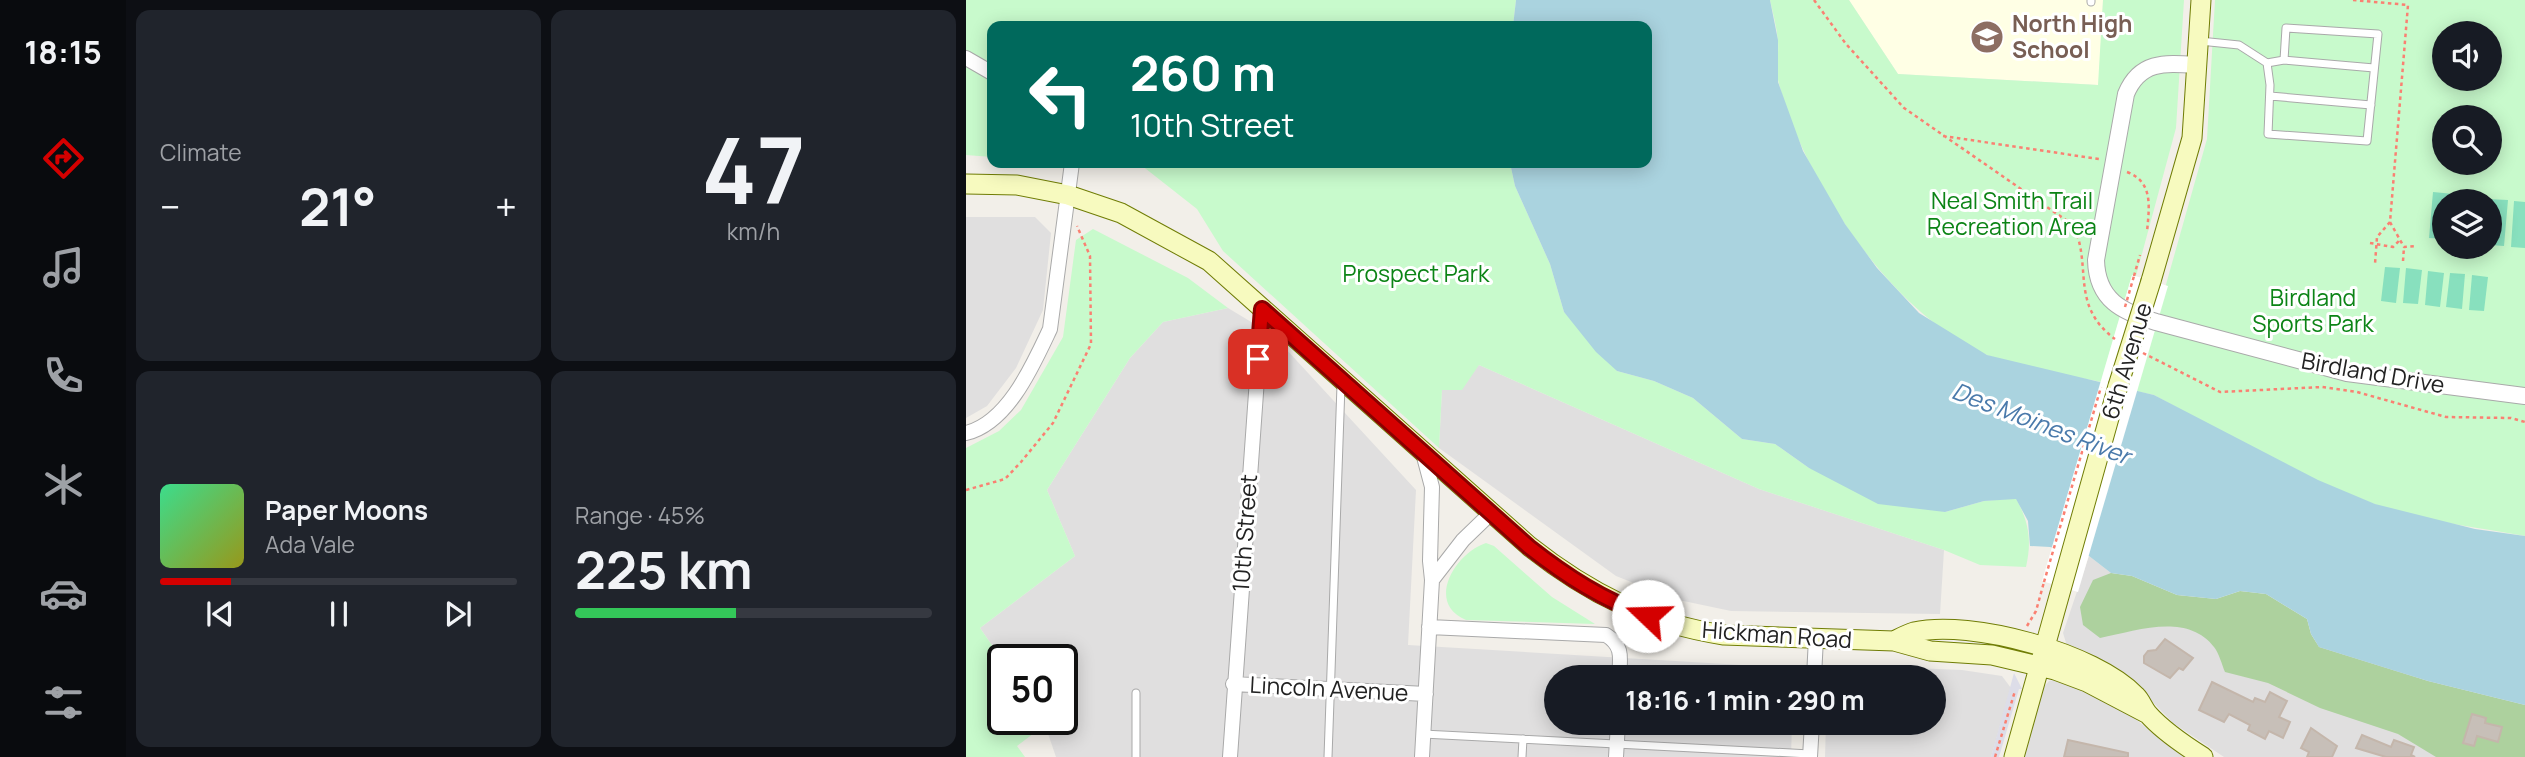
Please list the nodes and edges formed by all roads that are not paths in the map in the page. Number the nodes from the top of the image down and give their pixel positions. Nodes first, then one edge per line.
1 (2201, 0) edge
2 (2199, 41) junction
3 (966, 58) edge
4 (2284, 60) junction
5 (2267, 63) junction
6 (2198, 65) junction
7 (2374, 68) junction
8 (987, 70) edge
9 (2270, 96) junction
10 (2371, 105) junction
11 (1071, 168) edge
12 (966, 184) edge
13 (1066, 205) junction
14 (1262, 309) junction
15 (1341, 381) junction
16 (2525, 396) edge
17 (966, 433) edge
18 (1423, 453) junction
19 (1491, 513) junction
20 (1432, 580) junction
21 (1429, 627) junction
22 (1816, 638) junction
23 (1894, 641) junction
24 (2044, 646) junction
25 (1619, 665) edge
26 (1815, 665) edge
27 (2039, 666) junction
28 (1233, 684) junction
29 (1331, 689) junction
30 (1136, 693) dead end
31 (1426, 694) junction
32 (2148, 713) junction
33 (1423, 734) junction
34 (1811, 735) edge
35 (1523, 739) junction
36 (1616, 750) edge
37 (1711, 753) edge
38 (1810, 756) edge
39 (1136, 757) edge
40 (1230, 757) edge
41 (1328, 757) edge
42 (1422, 757) edge
43 (1522, 757) edge
44 (2014, 757) edge
45 (2203, 757) edge

1 - 2 main road, 6th Avenue
2 - 5 lane
2 - 6 main road, 6th Avenue
3 - 8 street
4 - 5 lane
4 - 7 lane
4 - 7 lane
5 - 9 lane
6 - 16 street, Birdland Drive
6 - 24 main road, 6th Avenue, bridge
7 - 10 lane
9 - 10 lane
9 - 10 lane
11 - 13 street
12 - 13 main road, Hickman Road
13 - 14 main road, Hickman Road
13 - 17 street
14 - 15 main road, Hickman Road
14 - 28 street, 10th Street
15 - 18 main road, Hickman Road
15 - 29 lane
18 - 19 main road, Hickman Road
18 - 20 street
19 - 20 street
19 - 22 main road, Hickman Road
20 - 21 street
21 - 25 street
21 - 31 street
22 - 23 main road, Hickman Road
22 - 26 street
23 - 24 main road, Hickman Road
23 - 27 main road, Hickman Road
24 - 27 main road, 6th Avenue
24 - 32 main road, Hickman Road
27 - 32 main road, Hickman Road
27 - 44 main road, 6th Avenue
28 - 29 street, Lincoln Avenue
28 - 40 street, 10th Street
29 - 31 street, Lincoln Avenue
29 - 41 lane
30 - 39 lane
31 - 33 street
32 - 45 main road
33 - 35 lane
33 - 42 street
34 - 38 street
35 - 36 lane
35 - 43 lane
36 - 37 lane
37 - 38 lane

